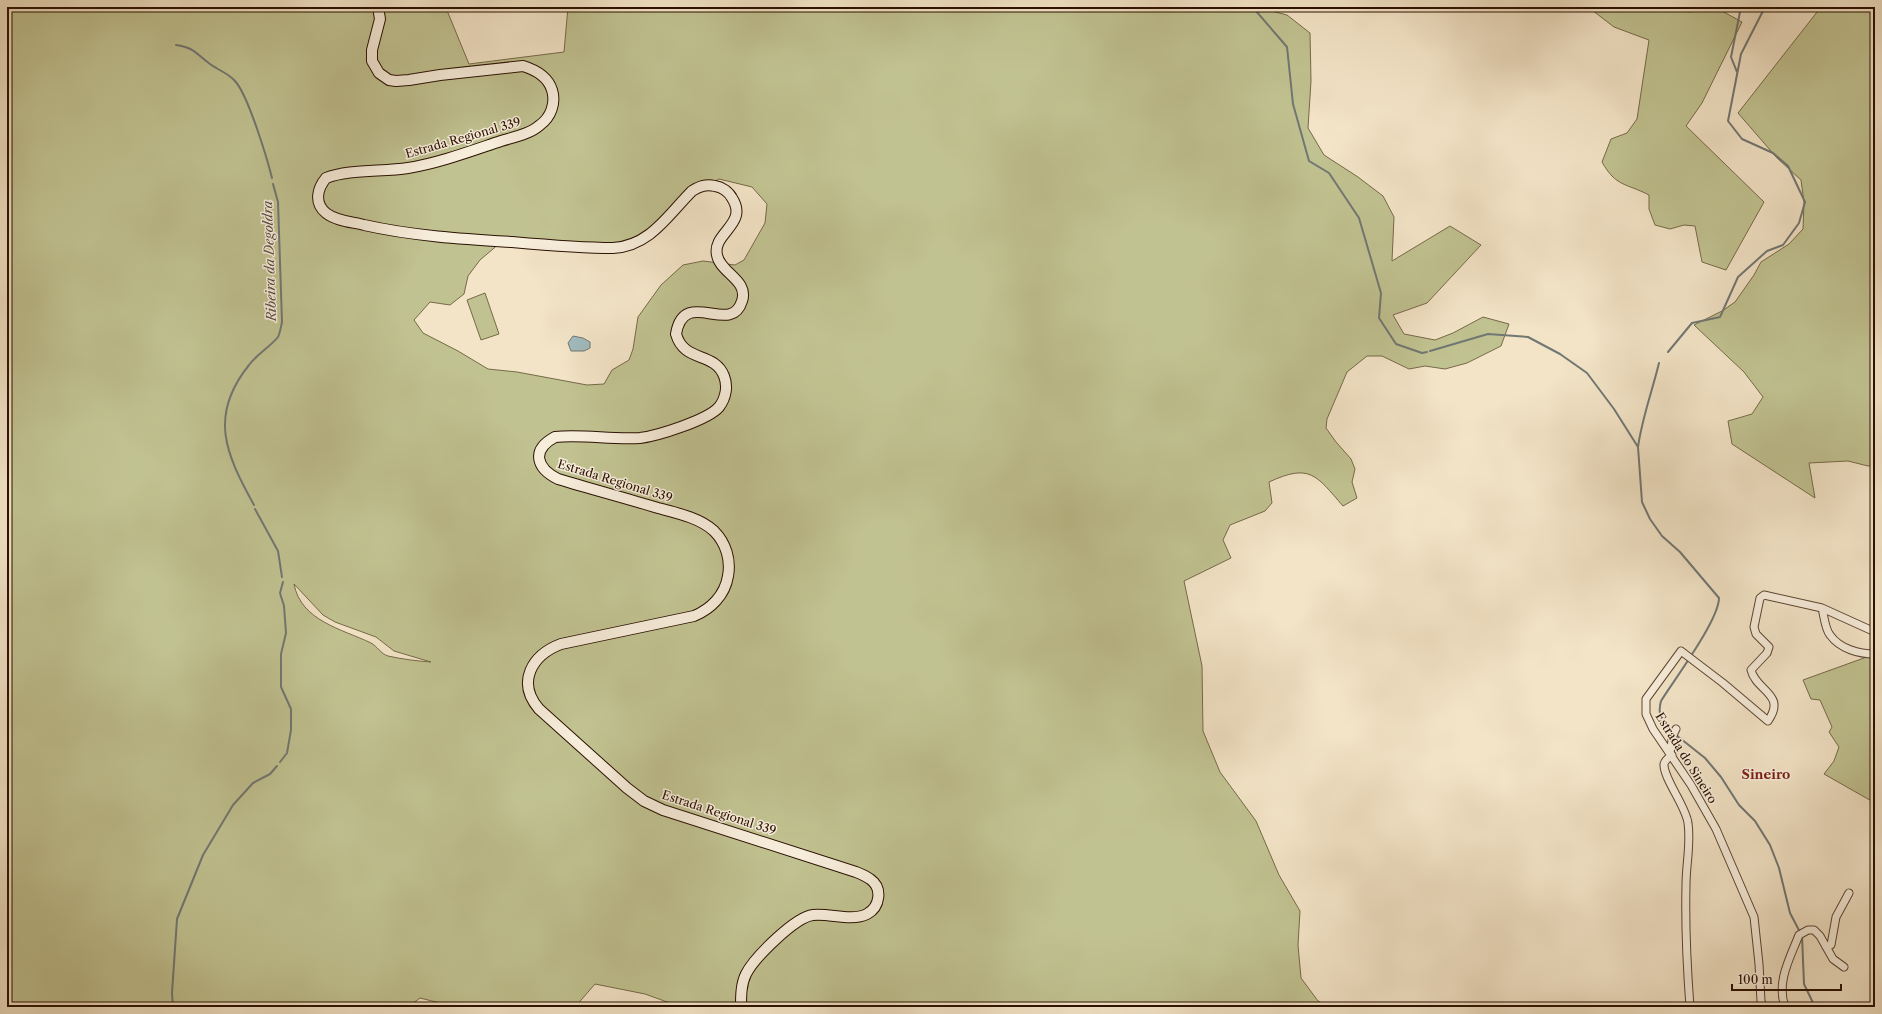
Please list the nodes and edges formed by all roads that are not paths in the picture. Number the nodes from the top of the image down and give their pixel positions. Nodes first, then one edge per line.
1 (378, 7) edge
2 (1822, 608) junction
3 (1875, 632) edge
4 (1875, 654) edge
5 (1674, 732) dead end
6 (1671, 754) junction
7 (1849, 893) dead end
8 (1826, 947) junction
9 (1844, 967) dead end
10 (741, 1007) edge
11 (1690, 1007) edge
12 (1763, 1007) edge
13 (1785, 1007) edge

1 - 10 main road, Estrada Regional 339
2 - 3 street, Estrada do Sineiro
2 - 4 street
2 - 6 street, Estrada do Sineiro
5 - 6 street
6 - 11 street
6 - 12 street, Estrada do Sineiro
7 - 8 street
8 - 9 street
8 - 13 street

